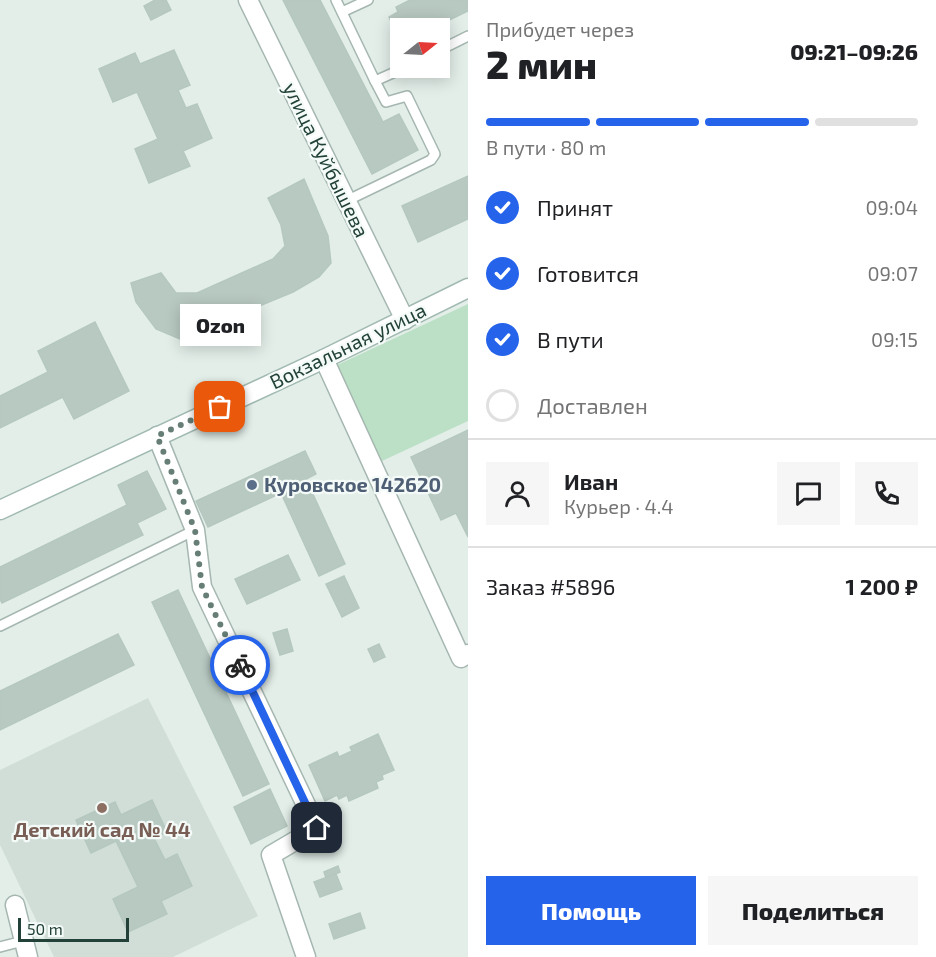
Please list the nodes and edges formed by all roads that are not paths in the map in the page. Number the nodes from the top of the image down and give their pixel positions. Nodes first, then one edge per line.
1 (248, 0) edge
2 (336, 0) edge
3 (368, 0) edge
4 (342, 12) junction
5 (468, 36) edge
6 (450, 45) edge
7 (390, 74) edge
8 (375, 81) junction
9 (346, 201) junction
10 (468, 288) edge
11 (405, 320) junction
12 (324, 358) junction
13 (157, 436) junction
14 (0, 510) edge
15 (195, 530) junction
16 (0, 626) edge
17 (468, 654) edge
18 (15, 905) dead end
19 (0, 946) edge
20 (26, 949) edge
21 (306, 957) edge

1 - 9 street, улица Куйбышева
2 - 4 lane
3 - 4 lane
4 - 8 lane
5 - 6 lane
7 - 8 lane
8 - 9 lane
9 - 11 street, улица Куйбышева
10 - 11 street, Вокзальная улица
11 - 12 street, Вокзальная улица
12 - 13 street, Вокзальная улица
12 - 17 street
13 - 14 street, Вокзальная улица
13 - 15 street
15 - 16 lane
15 - 21 street
18 - 20 street
19 - 20 lane

